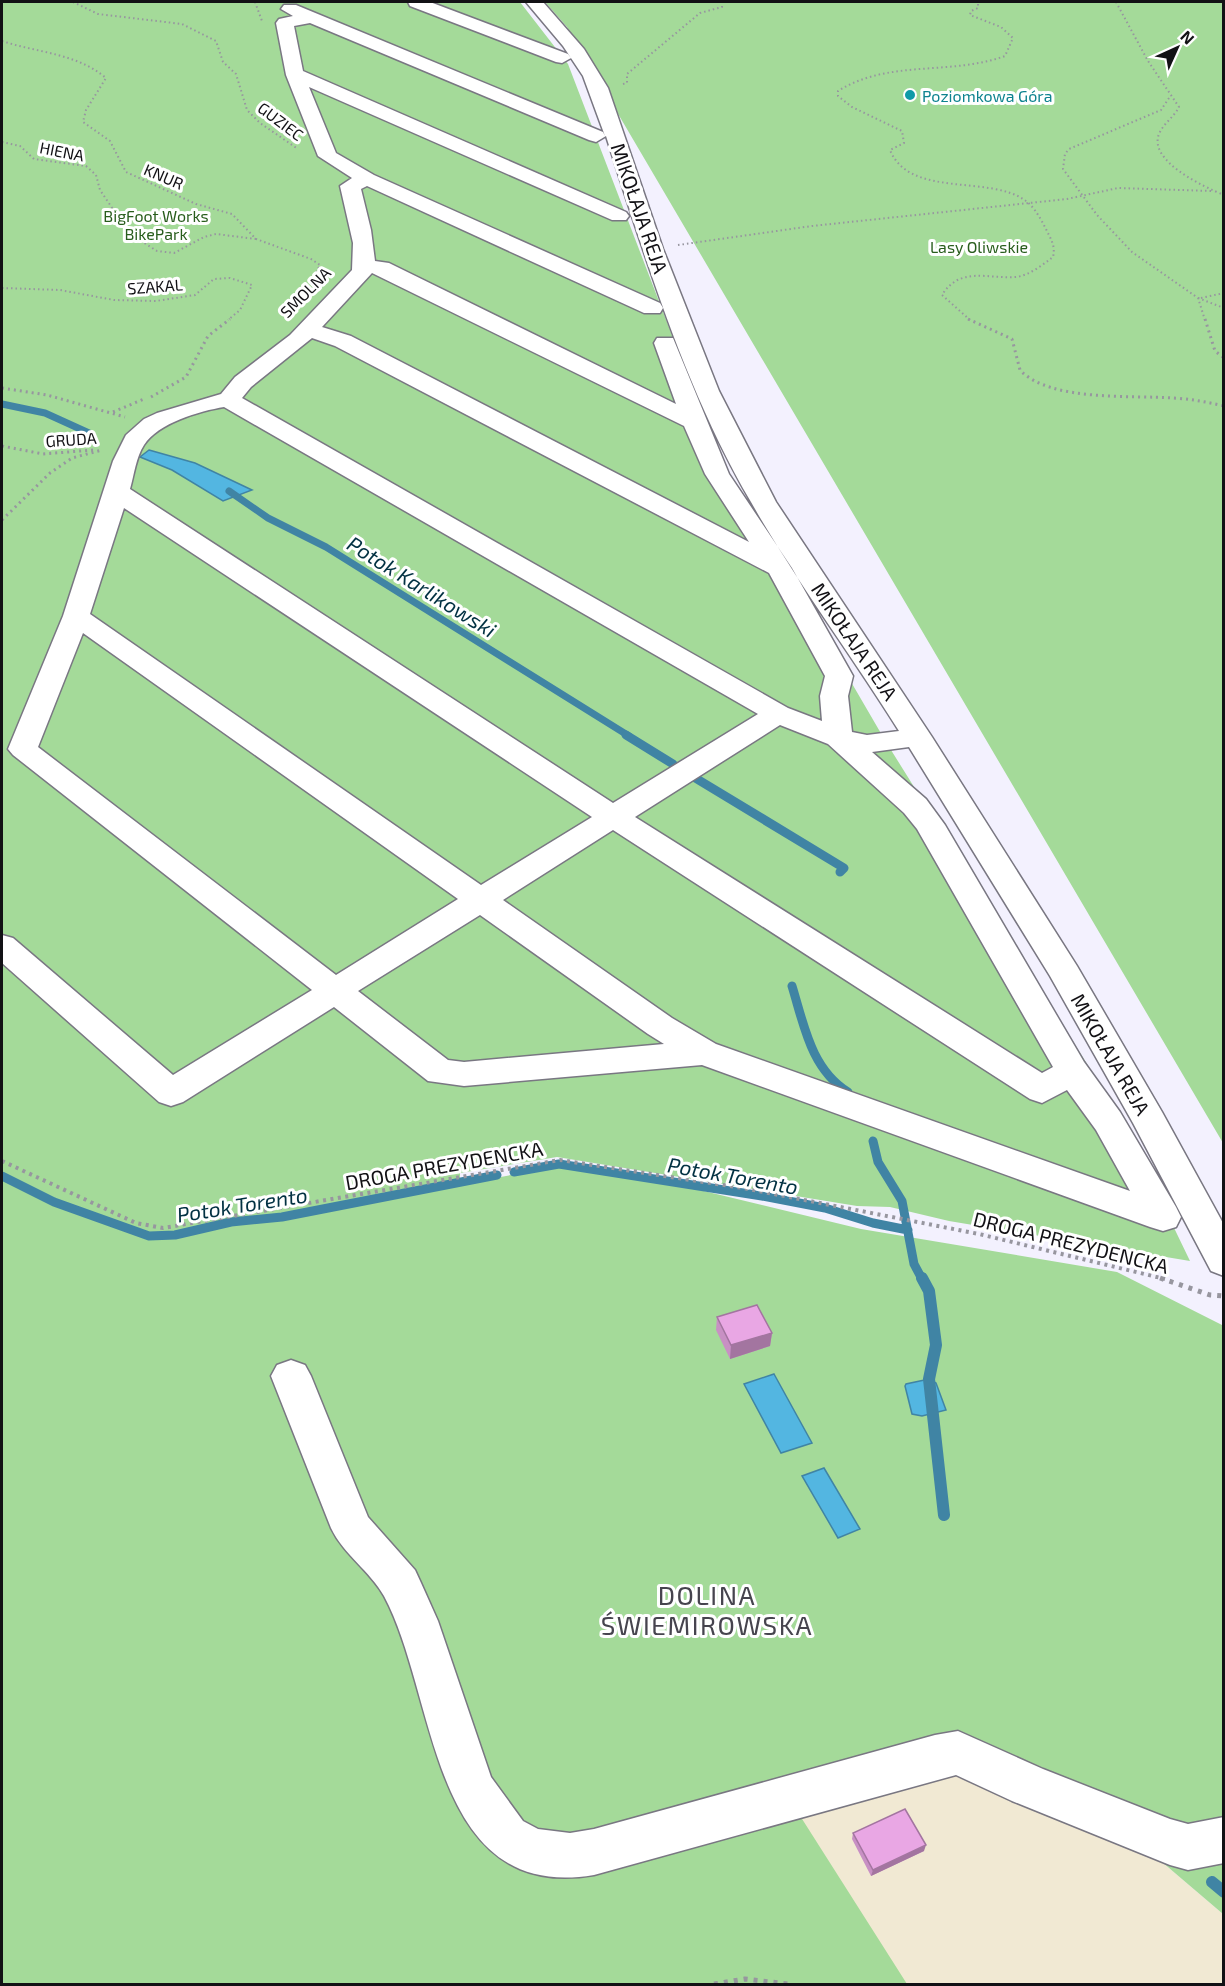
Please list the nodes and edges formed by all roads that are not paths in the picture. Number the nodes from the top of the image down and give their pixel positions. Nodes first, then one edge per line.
1 (416, 2) edge
2 (515, 2) edge
3 (534, 2) edge
4 (562, 58) junction
5 (295, 74) junction
6 (596, 136) junction
7 (367, 179) junction
8 (619, 216) junction
9 (365, 266) junction
10 (652, 308) junction
11 (307, 319) junction
12 (228, 400) junction
13 (694, 422) junction
14 (117, 492) junction
15 (779, 568) junction
16 (76, 616) junction
17 (778, 714) junction
18 (918, 737) junction
19 (837, 738) junction
20 (615, 818) junction
21 (481, 899) junction
22 (2, 946) edge
23 (335, 992) junction
24 (704, 1053) junction
25 (1072, 1071) junction
26 (1224, 1261) edge
27 (291, 1376) dead end
28 (1224, 1840) edge

1 - 4 street
2 - 4 street
3 - 18 street, MIKOŁAJA REJA
4 - 6 street
5 - 6 street
5 - 7 street
5 - 8 street
6 - 8 street
7 - 9 street
7 - 10 street
8 - 10 street
9 - 11 street
9 - 13 street
10 - 13 street
11 - 12 street
11 - 15 street
12 - 14 street
12 - 17 street
13 - 15 street
14 - 16 street
14 - 20 street
15 - 19 street
16 - 21 street
16 - 23 street
17 - 19 street
17 - 20 street
18 - 19 street
18 - 26 street, MIKOŁAJA REJA
19 - 25 street
20 - 21 street
20 - 25 street
21 - 23 street
21 - 24 street
22 - 23 street
23 - 24 street
24 - 25 street
27 - 28 street

